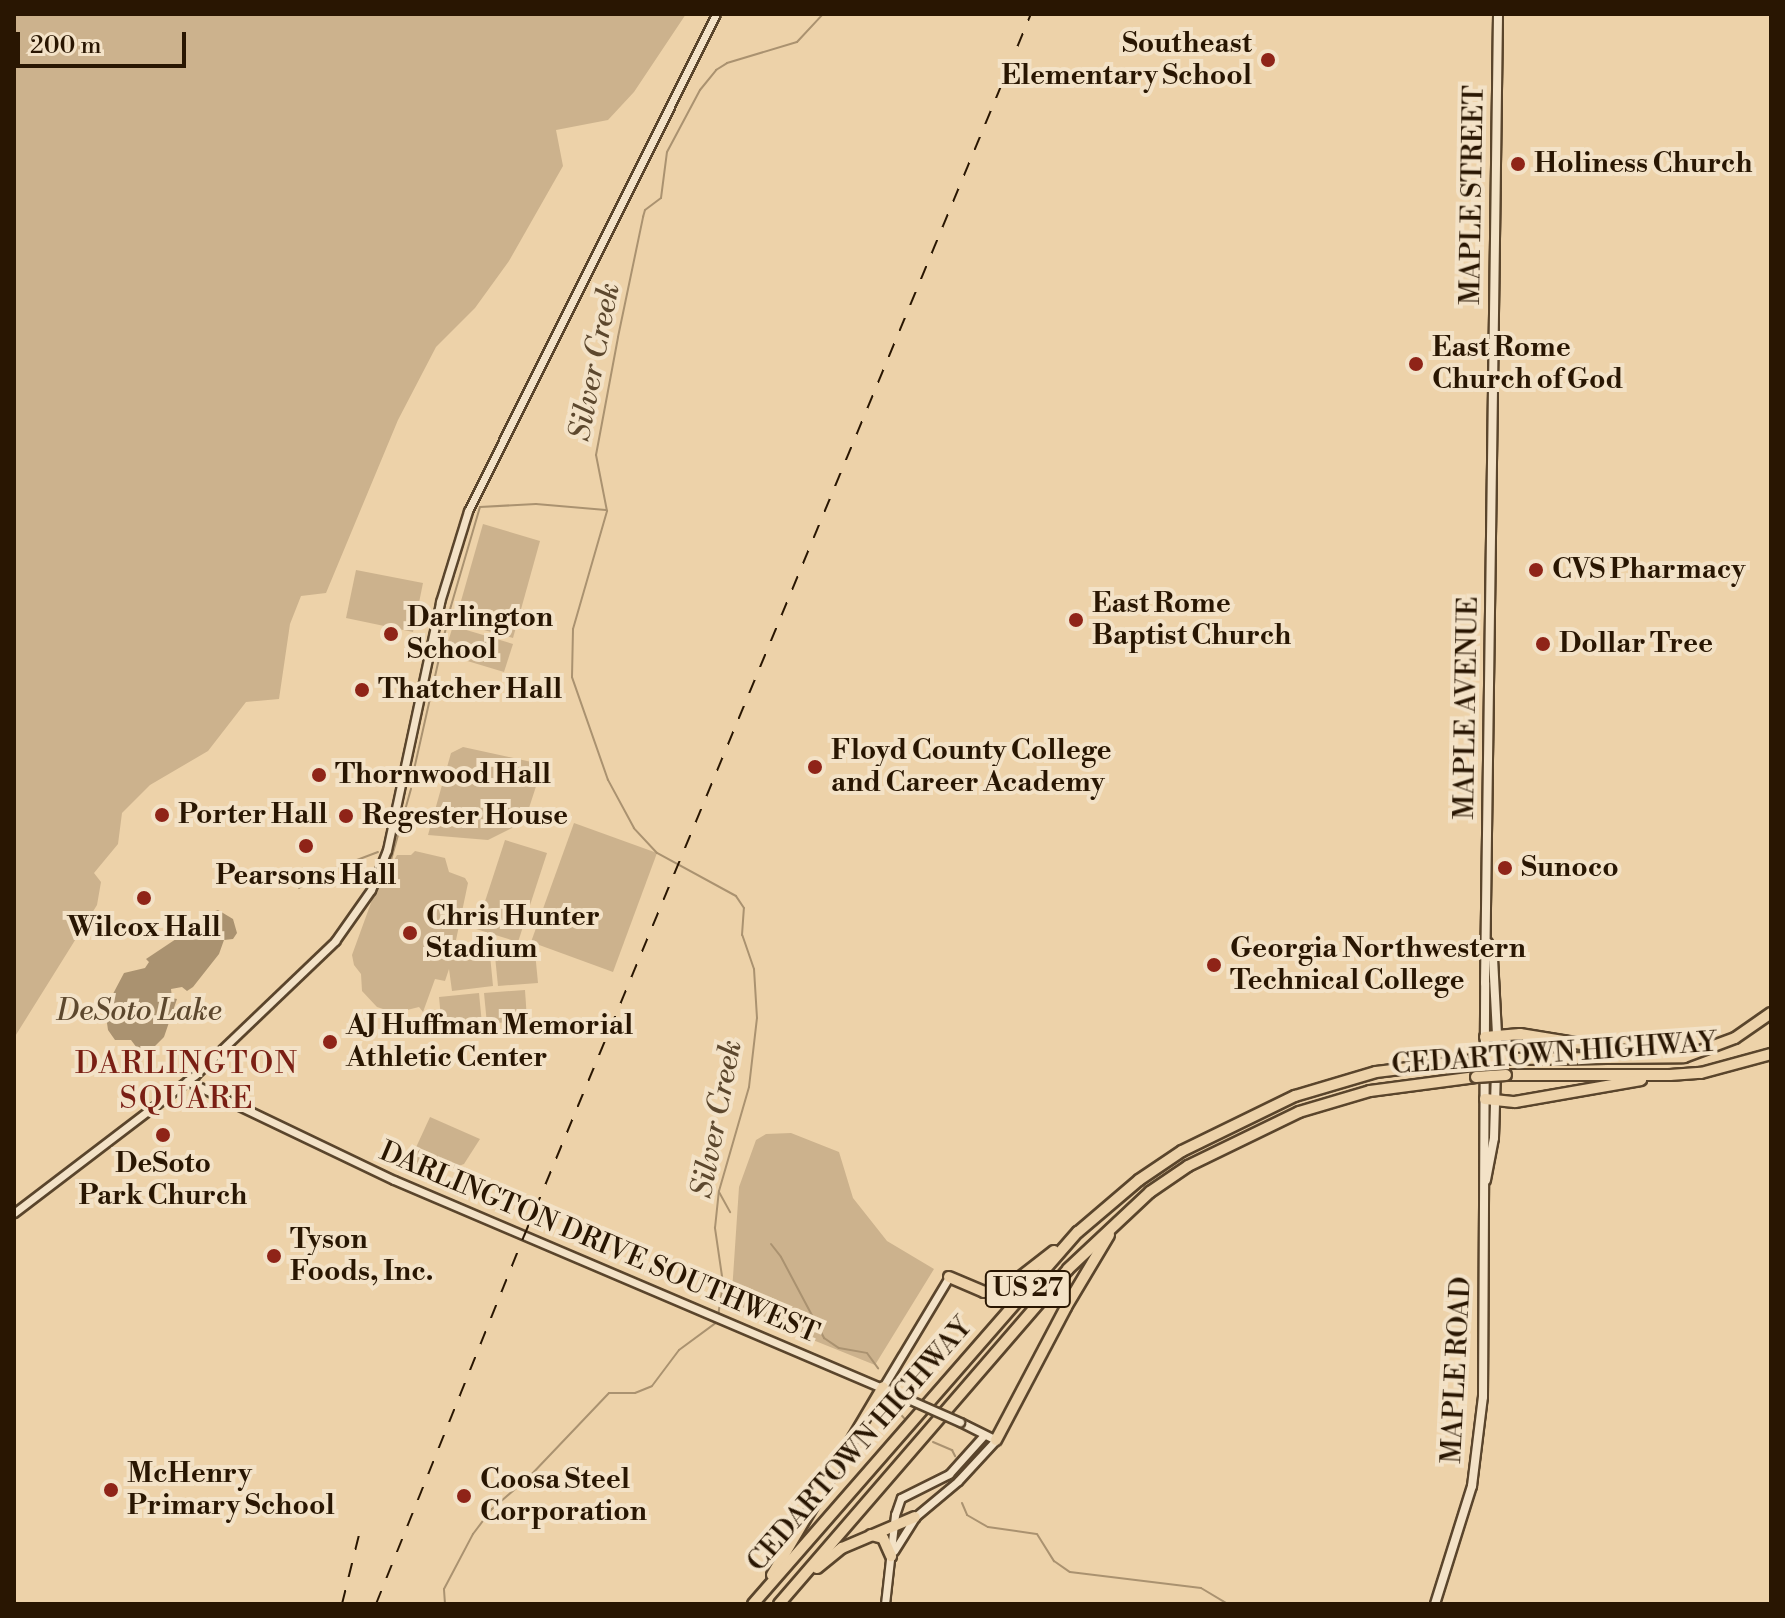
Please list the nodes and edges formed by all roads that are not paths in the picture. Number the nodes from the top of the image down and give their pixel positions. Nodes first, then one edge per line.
1 (716, 14) edge
2 (1498, 14) edge
3 (1490, 473) joint
4 (1488, 943) junction
5 (1771, 1013) edge
6 (1497, 1034) junction
7 (1485, 1037) junction
8 (1771, 1054) edge
9 (1684, 1057) junction
10 (1496, 1069) joint
11 (1480, 1074) junction
12 (1670, 1075) junction
13 (187, 1081) junction
14 (1490, 1100) junction
15 (14, 1213) edge
16 (1120, 1219) junction
17 (1078, 1232) junction
18 (949, 1277) joint
19 (883, 1387) junction
20 (984, 1435) junction
21 (996, 1440) junction
22 (915, 1517) junction
23 (893, 1525) junction
24 (869, 1535) junction
25 (891, 1556) junction
26 (799, 1580) junction
27 (762, 1594) junction
28 (753, 1604) edge
29 (779, 1604) edge
30 (885, 1604) edge
31 (1435, 1604) edge

1 - 13 street
2 - 3 main road, MAPLE STREET
3 - 4 main road, MAPLE AVENUE
4 - 6 main road, MAPLE AVENUE
4 - 7 main road, MAPLE AVENUE
5 - 9 highway, CEDARTOWN HIGHWAY / US 27
6 - 7 highway
6 - 9 highway
6 - 10 main road, MAPLE AVENUE
7 - 11 main road, MAPLE AVENUE
8 - 12 highway, CEDARTOWN HIGHWAY / US 27
9 - 17 highway, CEDARTOWN HIGHWAY / US 27, bridge
10 - 14 main road, MAPLE ROAD
11 - 12 highway, CEDARTOWN HIGHWAY / US 27, bridge
11 - 14 main road, MAPLE ROAD
11 - 16 highway, CEDARTOWN HIGHWAY / US 27
12 - 14 highway
13 - 15 street
13 - 19 street, DARLINGTON DRIVE SOUTHWEST
14 - 31 main road, MAPLE ROAD
16 - 21 highway
16 - 26 highway, CEDARTOWN HIGHWAY / US 27
17 - 18 highway
17 - 27 highway, CEDARTOWN HIGHWAY / US 27
18 - 19 street
19 - 20 street, DARLINGTON DRIVE SOUTHWEST, bridge
19 - 27 highway
20 - 21 street, DARLINGTON DRIVE SOUTHWEST
20 - 23 street
21 - 22 street
22 - 23 highway
22 - 25 street
23 - 24 highway
23 - 25 street
24 - 25 highway
24 - 26 highway
25 - 30 street
26 - 29 highway, CEDARTOWN HIGHWAY / US 27
27 - 28 highway, CEDARTOWN HIGHWAY / US 27

